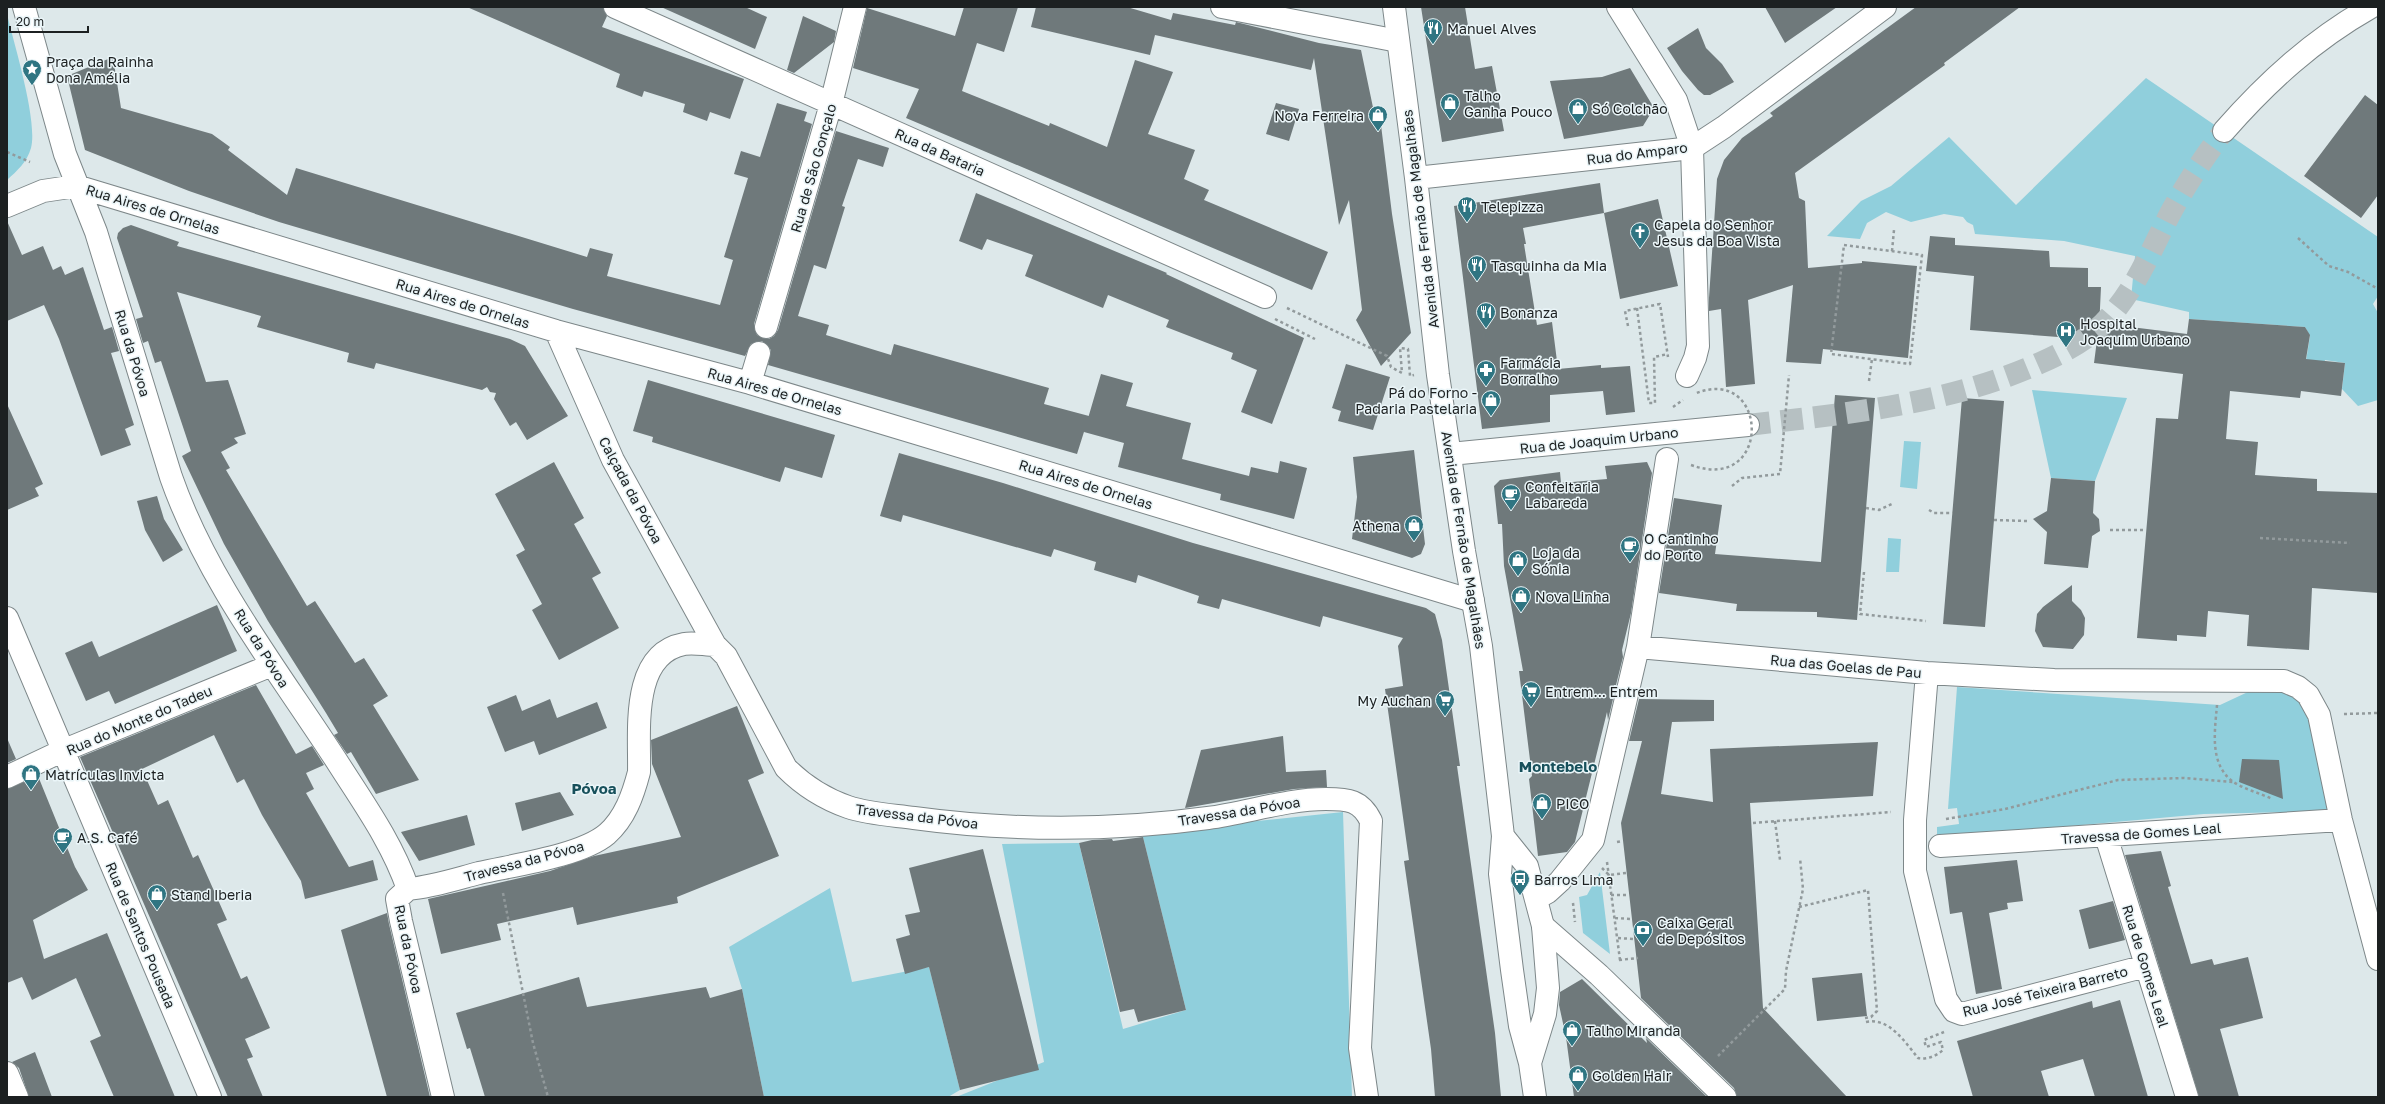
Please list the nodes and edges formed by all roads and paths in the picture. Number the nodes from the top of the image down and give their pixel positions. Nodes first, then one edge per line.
1 (24, 7) edge
2 (616, 7) edge
3 (855, 7) edge
4 (1222, 7) edge
5 (1394, 7) edge
6 (1618, 7) edge
7 (1885, 7) edge
8 (2371, 7) edge
9 (1398, 40) junction
10 (832, 104) junction
11 (2224, 131) tunnel mouth
12 (1692, 148) junction
13 (7, 152) edge
14 (30, 162) dead end
15 (1416, 178) junction
16 (76, 186) junction
17 (7, 206) edge
18 (1894, 230) dead end
19 (2298, 238) dead end
20 (1892, 251) junction
21 (2378, 289) edge
22 (1265, 297) dead end
23 (1287, 308) dead end
24 (1637, 308) junction
25 (1628, 326) dead end
26 (766, 327) dead end
27 (556, 331) junction
28 (1667, 349) dead end
29 (759, 353) dead end
30 (1668, 354) dead end
31 (1872, 359) junction
32 (1789, 375) dead end
33 (1410, 376) dead end
34 (1869, 382) dead end
35 (750, 383) junction
36 (1690, 385) joint
37 (1748, 425) tunnel mouth
38 (1450, 454) junction
39 (1667, 459) dead end
40 (1691, 465) dead end
41 (1732, 486) dead end
42 (1894, 503) dead end
43 (1866, 508) dead end
44 (1929, 510) dead end
45 (1953, 513) dead end
46 (1994, 520) dead end
47 (2027, 522) dead end
48 (2110, 530) dead end
49 (2146, 530) dead end
50 (2260, 538) dead end
51 (2350, 544) dead end
52 (1864, 572) dead end
53 (1473, 601) junction
54 (7, 618) edge
55 (1926, 621) dead end
56 (715, 645) junction
57 (1638, 647) junction
58 (272, 665) junction
59 (1927, 673) junction
60 (2218, 681) junction
61 (2378, 713) edge
62 (2319, 715) junction
63 (62, 751) junction
64 (7, 777) edge
65 (1959, 817) dead end
66 (1915, 820) junction
67 (2341, 820) junction
68 (1775, 821) junction
69 (1753, 823) dead end
70 (1503, 836) junction
71 (2106, 836) junction
72 (1940, 846) dead end
73 (1800, 858) dead end
74 (1607, 859) dead end
75 (1780, 860) dead end
76 (1595, 868) dead end
77 (499, 869) junction
78 (1626, 873) dead end
79 (1609, 875) junction
80 (408, 889) junction
81 (1628, 895) dead end
82 (1611, 896) junction
83 (1537, 898) junction
84 (1572, 900) dead end
85 (1799, 907) junction
86 (1615, 918) junction
87 (1631, 919) dead end
88 (1543, 926) junction
89 (1576, 927) dead end
90 (1618, 938) junction
91 (1633, 939) dead end
92 (1638, 958) dead end
93 (2378, 959) edge
94 (2146, 966) junction
95 (1865, 1018) dead end
96 (1866, 1022) dead end
97 (1926, 1047) dead end
98 (1530, 1063) junction
99 (7, 1073) edge
100 (1701, 1073) junction
101 (18, 1097) edge
102 (210, 1097) edge
103 (442, 1097) edge
104 (548, 1097) edge
105 (1367, 1097) edge
106 (1535, 1097) edge
107 (1725, 1097) edge
108 (2187, 1097) edge

1 - 16 street
2 - 10 street, Rua da Bataria
3 - 10 street, Rua de São Gonçalo
4 - 9 street
5 - 9 street, Avenida de Fernão de Magalhães
6 - 12 street
7 - 12 street, Rua do Amparo
8 - 11 street
9 - 15 street, Avenida de Fernão de Magalhães
10 - 22 street, Rua da Bataria
10 - 26 street, Rua de São Gonçalo
12 - 15 street, Rua do Amparo
12 - 36 street
13 - 14 path
15 - 38 street, Avenida de Fernão de Magalhães
16 - 17 street
16 - 27 street, Rua Aires de Ornelas
16 - 58 street, Rua da Póvoa
18 - 20 path
19 - 21 path
20 - 31 path
20 - 31 path
23 - 33 path
24 - 25 path
24 - 28 path
24 - 30 path
27 - 35 street, Rua Aires de Ornelas
27 - 56 street, Calçada da Póvoa
29 - 35 street
31 - 34 path
32 - 41 path
35 - 53 street, Rua Aires de Ornelas
36 - 40 path, bridge
37 - 38 street, Rua de Joaquim Urbano
38 - 53 street, Avenida de Fernão de Magalhães
39 - 57 street
42 - 43 path
44 - 45 path
46 - 47 path
48 - 49 path
50 - 51 path
52 - 55 path
53 - 70 street, Avenida de Fernão de Magalhães
54 - 63 street, Rua de Santos Pousada
56 - 77 street, Travessa da Póvoa
56 - 105 street, Travessa da Póvoa
57 - 59 street, Rua das Goelas de Pau
57 - 83 street
58 - 63 street, Rua do Monte do Tadeu
58 - 80 street, Rua da Póvoa
59 - 60 street, Rua das Goelas de Pau
59 - 66 street, Rua José Teixeira Barreto
60 - 62 street, Rua das Goelas de Pau
60 - 65 path
61 - 62 path
62 - 67 street, Rua das Goelas de Pau
63 - 64 street, Rua do Monte do Tadeu
63 - 102 street, Rua de Santos Pousada
66 - 68 path
66 - 94 street, Rua José Teixeira Barreto
67 - 71 street, Travessa de Gomes Leal
67 - 93 street, Rua das Goelas de Pau
68 - 69 path
68 - 75 path
70 - 83 street, Avenida de Fernão de Magalhães
70 - 98 street, Avenida de Fernão de Magalhães
71 - 72 street, Travessa de Gomes Leal
71 - 94 street, Rua de Gomes Leal
73 - 85 path
74 - 79 path
76 - 79 path
77 - 80 street, Travessa da Póvoa
77 - 104 path
78 - 79 path
79 - 82 path
80 - 103 street, Rua da Póvoa
81 - 82 path
82 - 86 path
83 - 88 street, Avenida de Fernão de Magalhães
84 - 89 path
85 - 95 path
85 - 100 path
86 - 87 path
86 - 90 path
88 - 98 street, Avenida de Fernão de Magalhães
88 - 100 street
90 - 91 path
90 - 92 path
94 - 108 street, Rua de Gomes Leal
96 - 97 path
98 - 106 street, Avenida de Fernão de Magalhães
99 - 101 street
100 - 107 street

